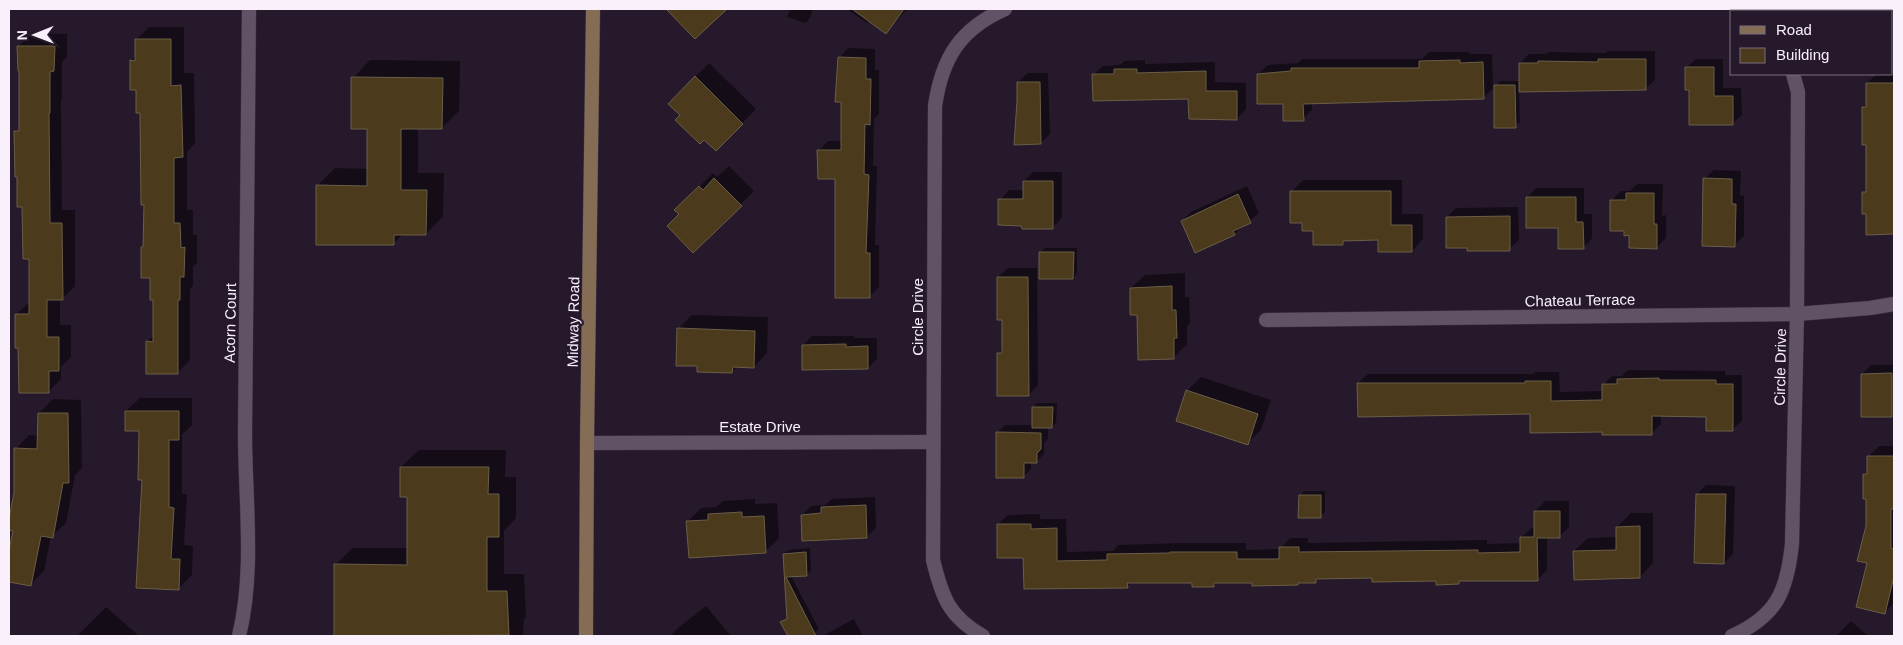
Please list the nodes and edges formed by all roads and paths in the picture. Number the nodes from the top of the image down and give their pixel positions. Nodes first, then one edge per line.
1 (249, 9) edge
2 (593, 9) edge
3 (1006, 9) edge
4 (1793, 75) edge
5 (1894, 304) edge
6 (1797, 314) junction
7 (1266, 320) dead end
8 (933, 442) junction
9 (586, 443) junction
10 (239, 636) edge
11 (586, 636) edge
12 (983, 636) edge
13 (1732, 636) edge

1 - 10 street, Acorn Court
2 - 9 main road, Midway Road
3 - 8 street, Circle Drive
4 - 6 street, Circle Drive
5 - 6 street, Chateau Terrace
6 - 7 street, Chateau Terrace
6 - 13 street, Circle Drive
8 - 9 street, Estate Drive
8 - 12 street, Circle Drive
9 - 11 main road, Midway Road

